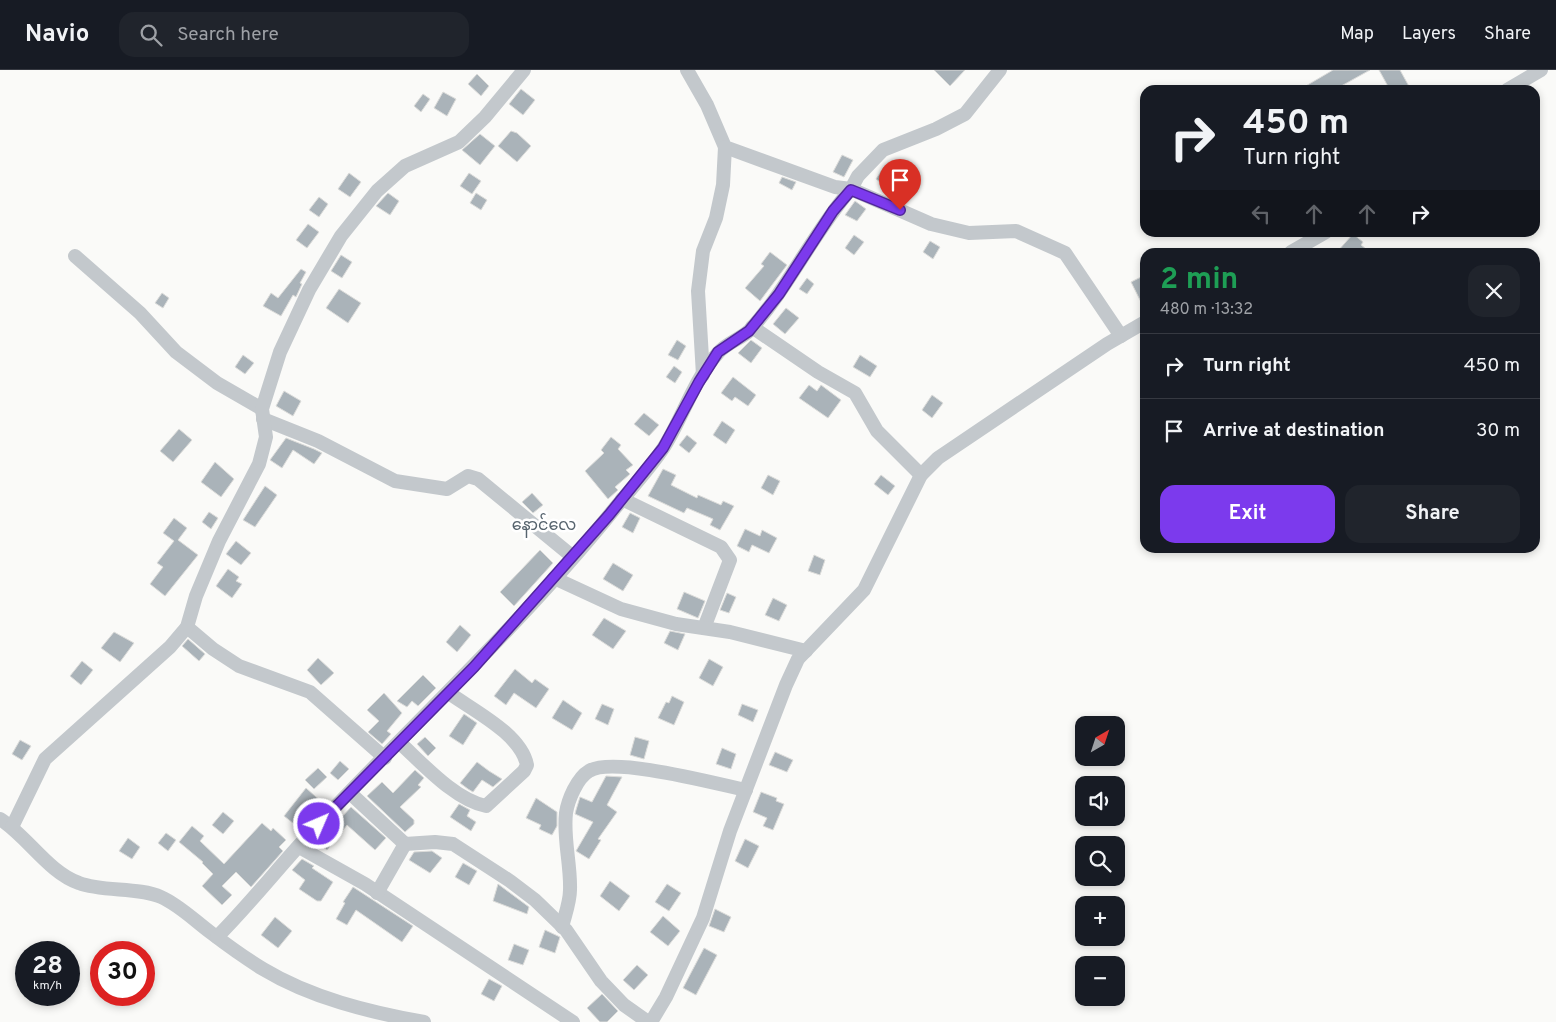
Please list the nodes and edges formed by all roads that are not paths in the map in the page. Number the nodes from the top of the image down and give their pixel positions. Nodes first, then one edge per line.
1 (524, 70) edge
2 (687, 70) edge
3 (1000, 70) edge
4 (1541, 70) edge
5 (1516, 85) edge
6 (725, 147) junction
7 (851, 190) junction
8 (1317, 237) edge
9 (1298, 248) edge
10 (75, 256) dead end
11 (1140, 325) edge
12 (752, 327) junction
13 (1121, 336) junction
14 (703, 376) junction
15 (263, 414) junction
16 (921, 475) junction
17 (622, 499) junction
18 (573, 557) junction
19 (554, 578) junction
20 (187, 627) junction
21 (704, 628) junction
22 (806, 651) junction
23 (449, 693) junction
24 (400, 743) junction
25 (385, 758) junction
26 (746, 790) junction
27 (350, 793) junction
28 (6, 823) edge
29 (405, 844) junction
30 (299, 847) junction
31 (378, 892) junction
32 (562, 927) junction
33 (217, 937) junction
34 (424, 1022) edge
35 (573, 1022) edge
36 (650, 1022) edge

1 - 15 street
2 - 6 street
3 - 7 street
4 - 5 street
6 - 7 street
6 - 14 street
7 - 12 street
7 - 13 street
8 - 9 street
10 - 15 street
11 - 13 street
12 - 14 street
12 - 16 street
13 - 16 street
14 - 17 street
15 - 18 street
15 - 20 street
16 - 22 street
17 - 18 street
17 - 21 street
18 - 19 street
19 - 21 street
19 - 23 street
20 - 25 street
20 - 28 street
21 - 22 street
22 - 26 street
23 - 24 street
23 - 24 street
24 - 25 street
25 - 27 street
26 - 32 street
26 - 36 street
27 - 29 street
27 - 30 street
28 - 33 street
29 - 31 street
29 - 32 street
30 - 31 street
30 - 33 street
31 - 35 street
32 - 36 street
33 - 34 street

